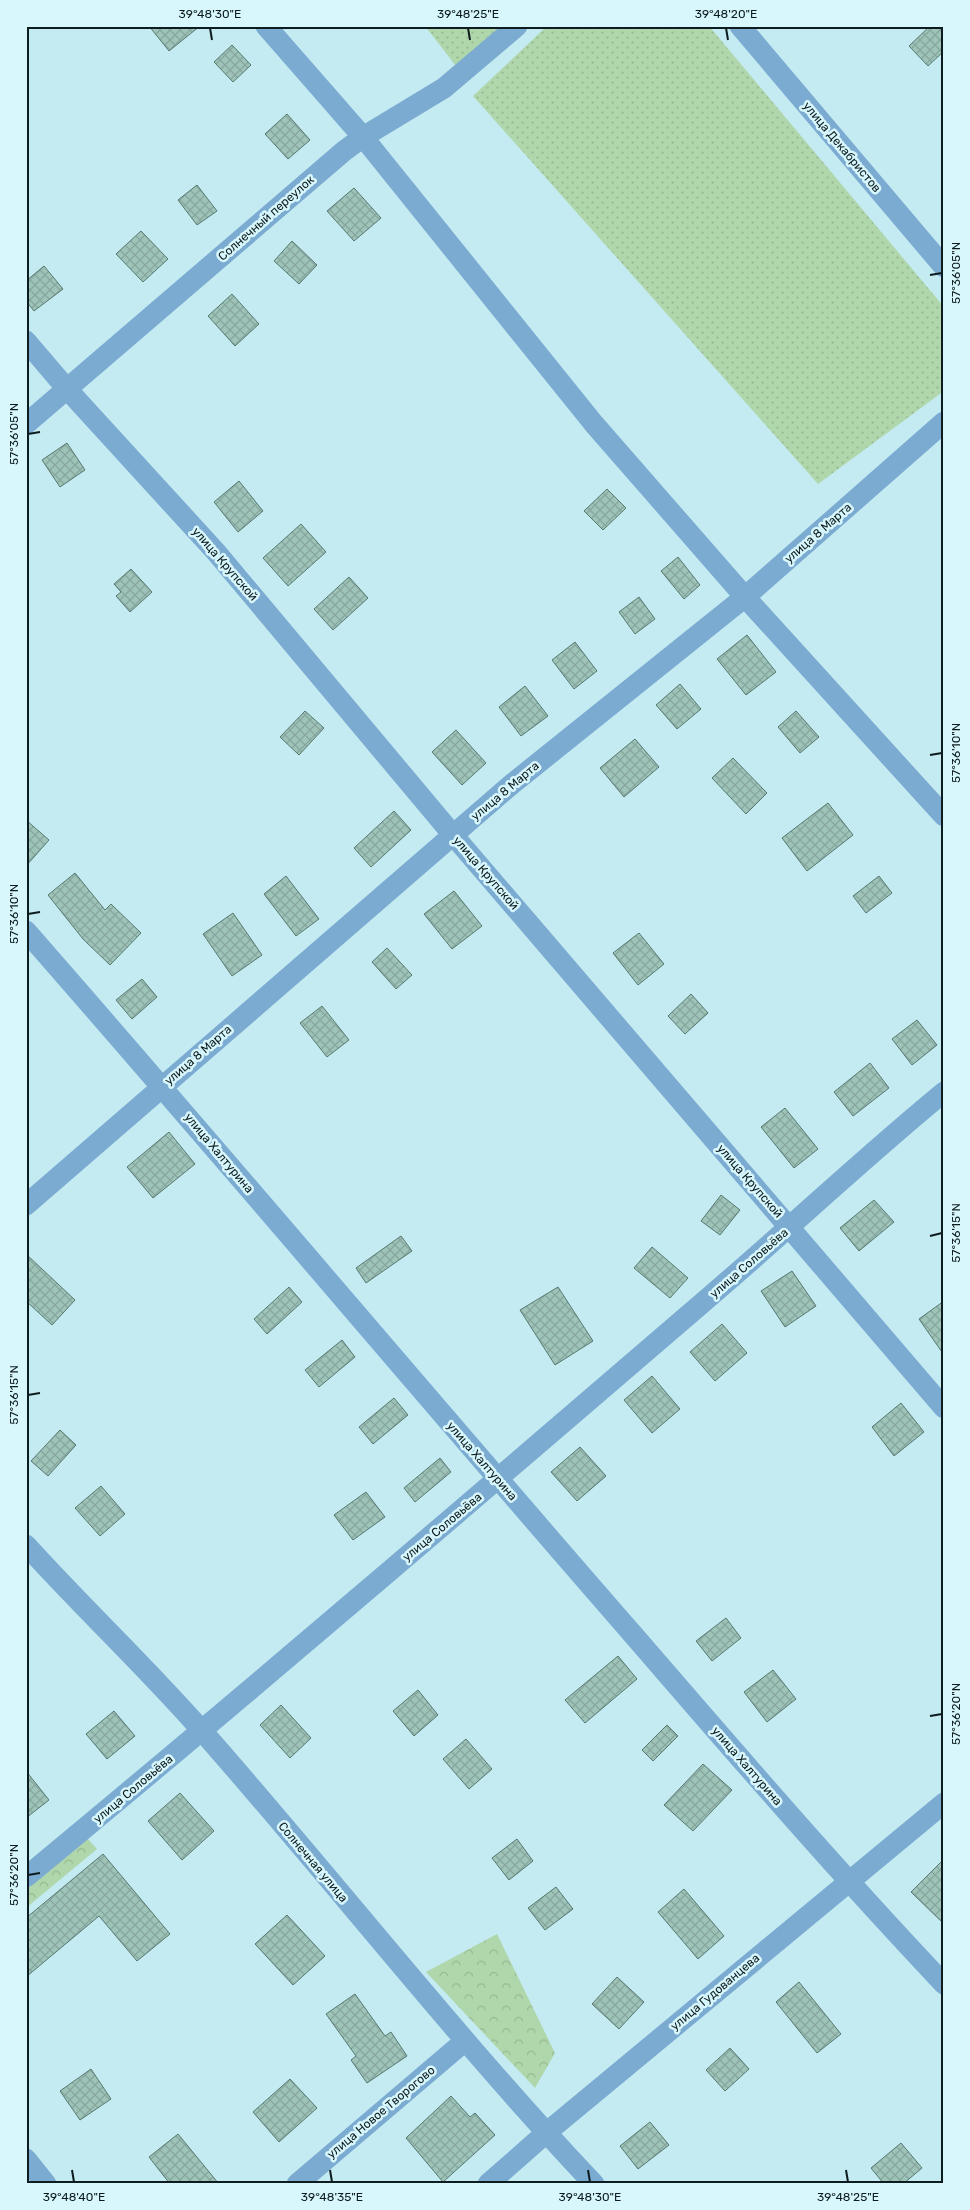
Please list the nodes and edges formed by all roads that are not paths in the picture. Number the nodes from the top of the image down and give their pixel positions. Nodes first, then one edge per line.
1 (266, 26) edge
2 (517, 26) edge
3 (740, 26) edge
4 (363, 137) junction
5 (944, 267) edge
6 (26, 341) edge
7 (67, 389) junction
8 (944, 422) edge
9 (26, 424) edge
10 (746, 597) junction
11 (944, 816) edge
12 (453, 835) junction
13 (26, 931) edge
14 (162, 1086) junction
15 (944, 1092) edge
16 (26, 1205) edge
17 (790, 1228) junction
18 (944, 1408) edge
19 (497, 1479) junction
20 (26, 1545) edge
21 (202, 1731) junction
22 (944, 1803) edge
23 (26, 1877) edge
24 (848, 1882) junction
25 (944, 1984) edge
26 (465, 2041) junction
27 (546, 2133) junction
28 (297, 2184) edge
29 (488, 2184) edge
30 (594, 2184) edge

1 - 4 street
2 - 4 street, Солнечный переулок
3 - 5 street, улица Декабристов
4 - 7 street, Солнечный переулок
4 - 10 street
6 - 7 street, улица Крупской
7 - 9 street, Солнечный переулок
7 - 12 street, улица Крупской
8 - 10 street, улица 8 Марта
10 - 11 street
10 - 12 street, улица 8 Марта
12 - 14 street, улица 8 Марта
12 - 17 street, улица Крупской
13 - 14 street, улица Халтурина
14 - 16 street, улица 8 Марта
14 - 19 street, улица Халтурина
15 - 17 street, улица Соловьёва
17 - 18 street, улица Крупской
17 - 19 street, улица Соловьёва
19 - 21 street, улица Соловьёва
19 - 24 street, улица Халтурина
20 - 21 street, Солнечная улица
21 - 23 street, улица Соловьёва
21 - 26 street, Солнечная улица
22 - 24 street, улица Гудованцева
24 - 25 street, улица Халтурина
24 - 27 street, улица Гудованцева
26 - 27 street, Солнечная улица
26 - 28 street, улица Новое Творогово
27 - 29 street, улица Гудованцева
27 - 30 street, Солнечная улица

